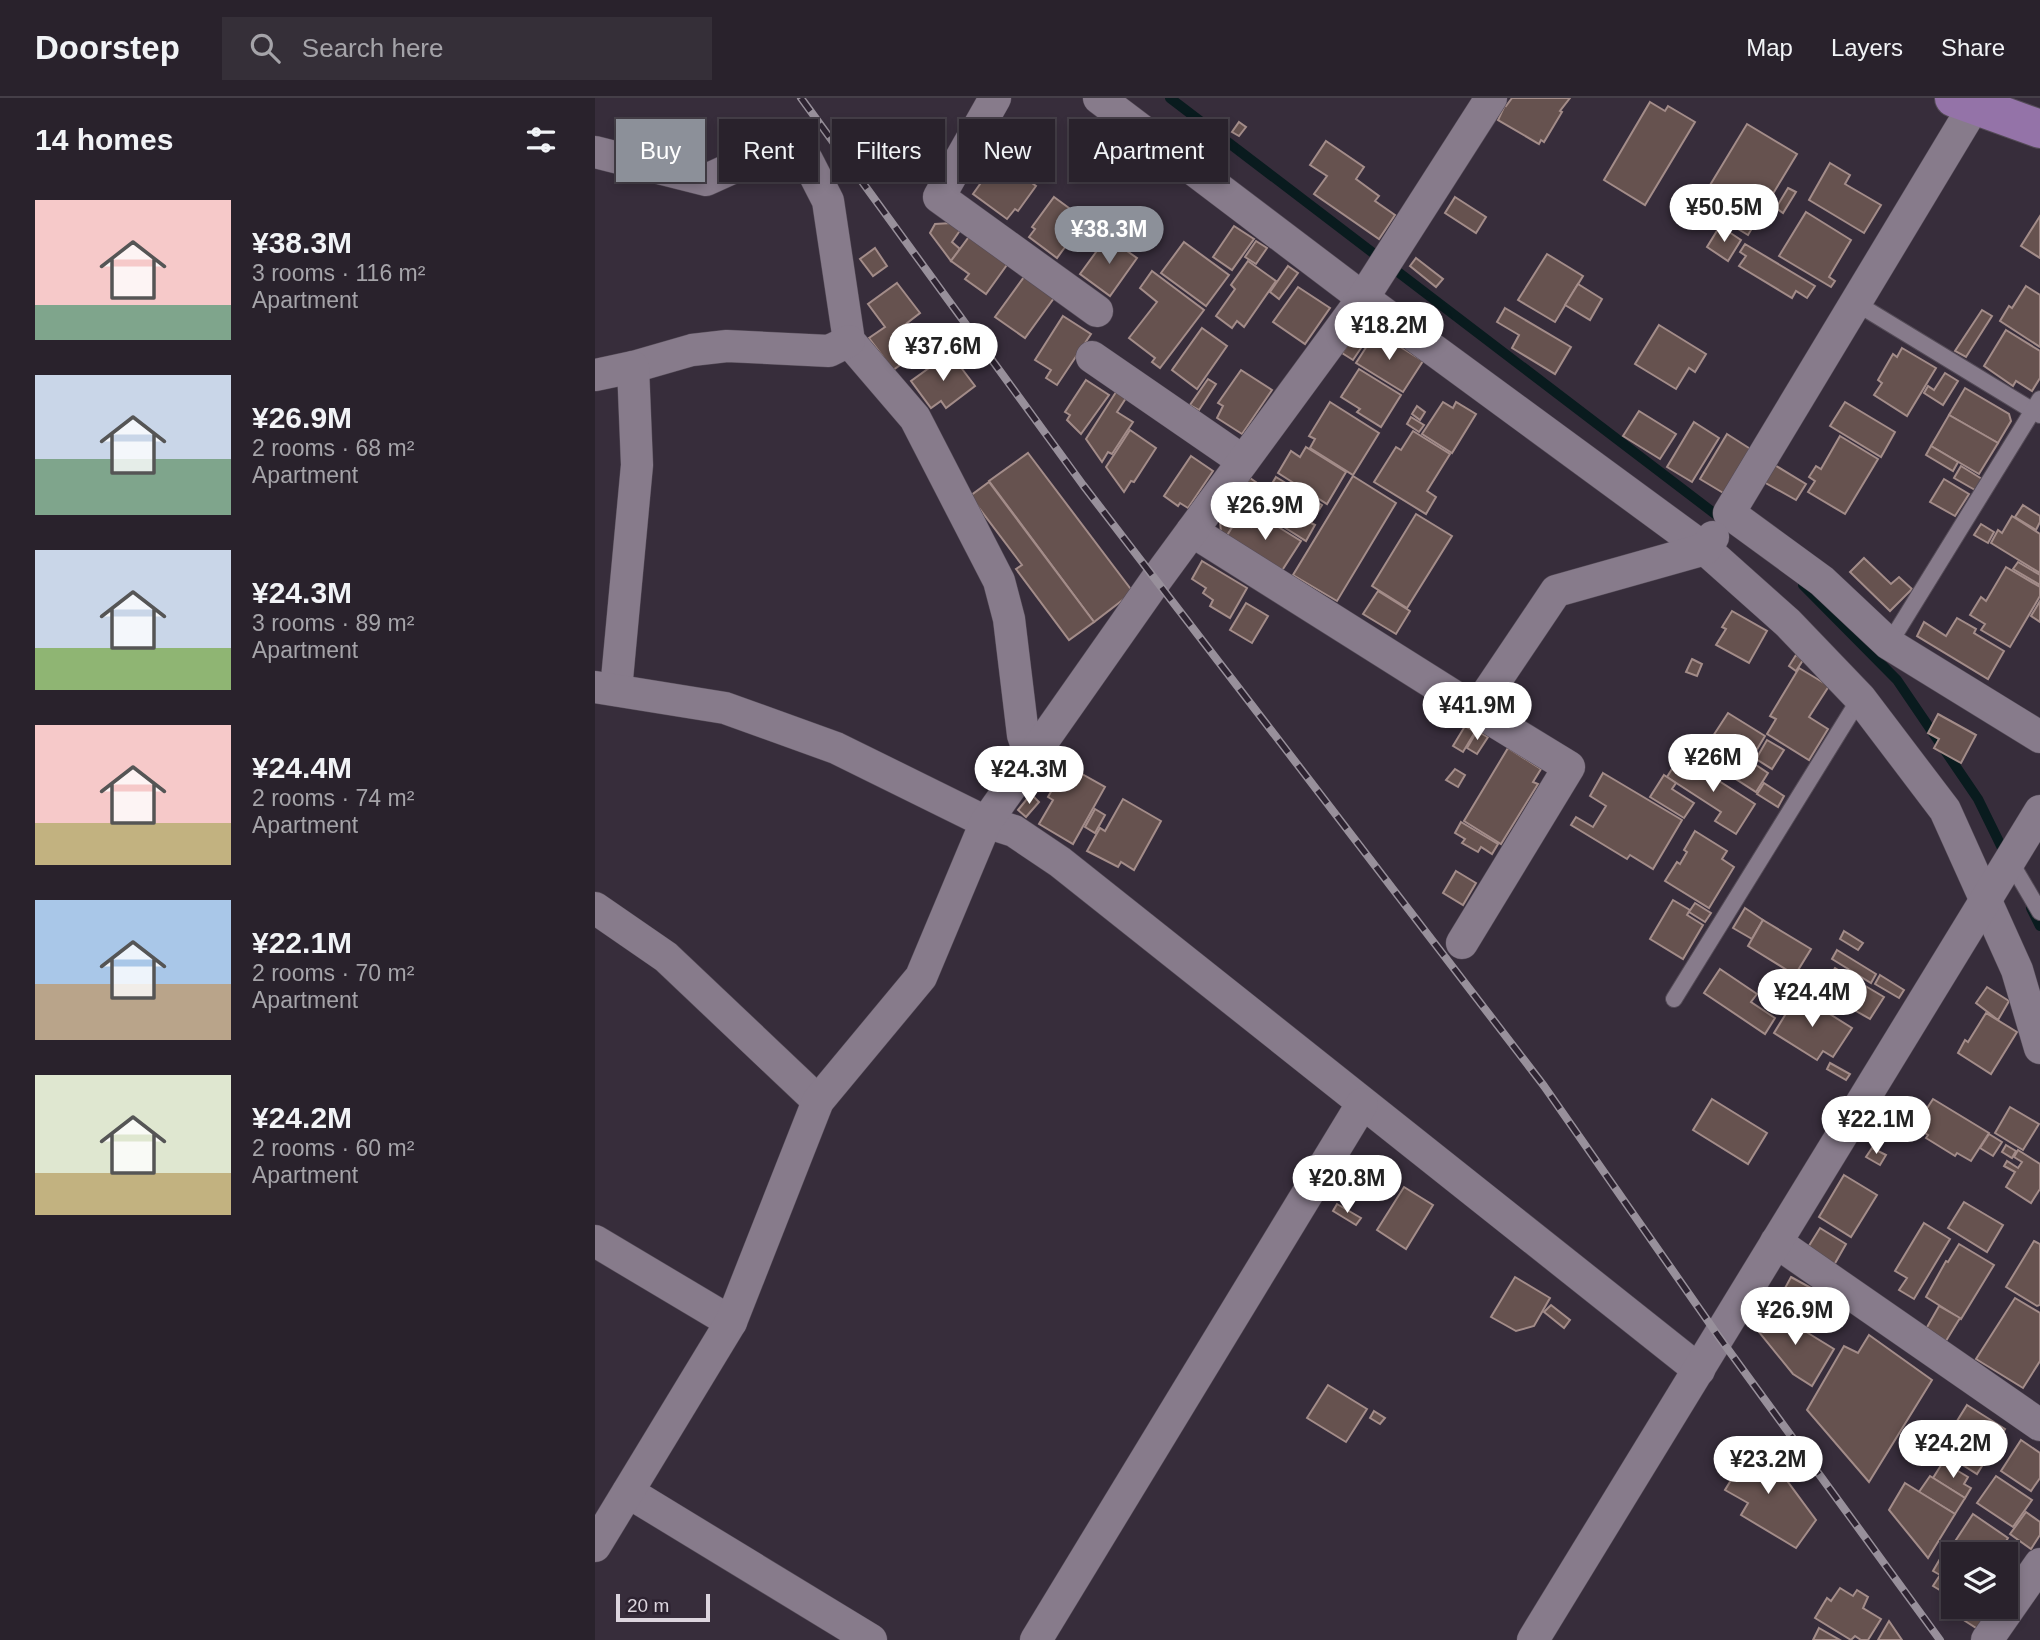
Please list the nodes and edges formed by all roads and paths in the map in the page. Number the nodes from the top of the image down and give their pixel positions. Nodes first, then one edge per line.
1 (995, 98) edge
2 (1099, 98) edge
3 (1491, 98) edge
4 (1968, 101) edge
5 (2040, 129) edge
6 (595, 152) edge
7 (1363, 298) junction
8 (1856, 303) junction
9 (1097, 311) dead end
10 (849, 341) junction
11 (1092, 357) dead end
12 (633, 367) junction
13 (595, 375) edge
14 (2038, 409) edge
15 (1243, 461) junction
16 (1730, 513) junction
17 (1192, 530) junction
18 (1705, 549) junction
19 (1889, 644) junction
20 (606, 689) edge
21 (1860, 698) junction
22 (1476, 710) junction
23 (2040, 737) edge
24 (1031, 758) junction
25 (2040, 811) edge
26 (986, 822) junction
27 (2010, 861) junction
28 (1987, 901) junction
29 (595, 908) edge
30 (2040, 912) edge
31 (1462, 943) dead end
32 (1674, 999) dead end
33 (2040, 1048) edge
34 (818, 1101) junction
35 (1362, 1104) junction
36 (595, 1241) edge
37 (1776, 1242) junction
38 (731, 1322) junction
39 (1699, 1370) junction
40 (2040, 1425) edge
41 (628, 1492) junction
42 (595, 1546) edge
43 (2040, 1564) edge
44 (871, 1640) edge
45 (1035, 1640) edge
46 (1533, 1640) edge
47 (1987, 1640) edge

1 - 9 street
2 - 7 street
3 - 7 street
4 - 5 main road
4 - 8 street
6 - 10 street
7 - 15 street
7 - 18 street
8 - 14 lane
8 - 16 street
10 - 12 street
10 - 24 street
11 - 15 street
12 - 13 street
12 - 20 street
14 - 19 lane
15 - 17 street
16 - 18 street
16 - 19 street
17 - 22 street
17 - 24 street
18 - 21 street
18 - 22 street
19 - 23 street
20 - 26 street
21 - 28 street
21 - 32 lane
22 - 31 street
24 - 26 street
25 - 27 street
26 - 34 street
26 - 35 street
27 - 28 street
27 - 30 lane
28 - 33 street
28 - 37 street
29 - 34 street
34 - 38 street
35 - 39 street
35 - 45 street
36 - 38 street
37 - 39 street
37 - 40 street
38 - 41 street
39 - 46 street
41 - 42 street
41 - 44 street
43 - 47 street

